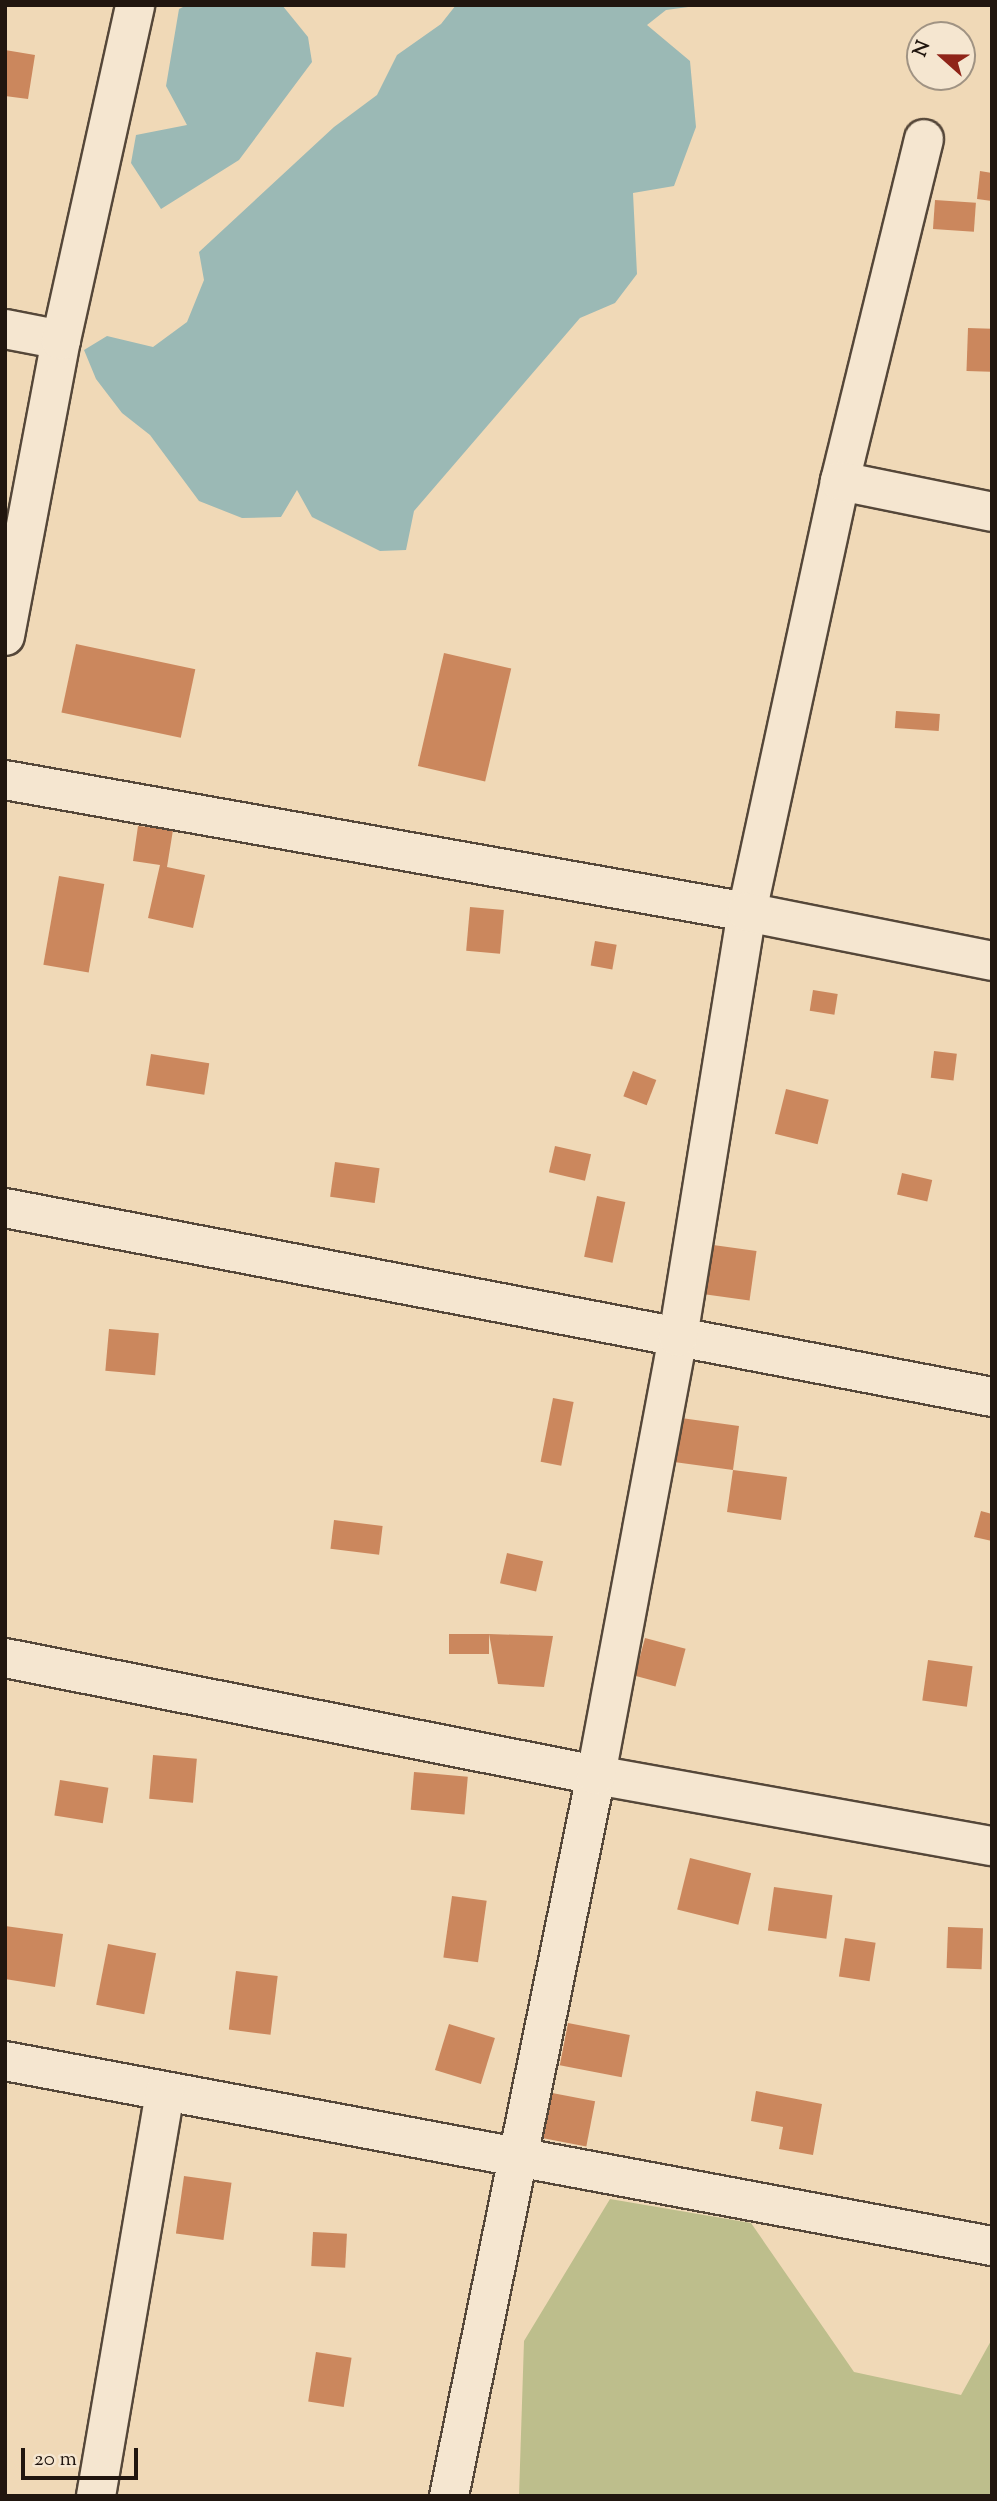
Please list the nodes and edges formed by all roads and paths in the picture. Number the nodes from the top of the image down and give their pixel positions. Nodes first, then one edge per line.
1 (135, 5) edge
2 (924, 139) dead end
3 (5, 329) edge
4 (61, 340) junction
5 (840, 481) junction
6 (992, 512) edge
7 (5, 636) edge
8 (5, 780) edge
9 (747, 912) junction
10 (992, 961) edge
11 (5, 1208) edge
12 (678, 1337) junction
13 (992, 1397) edge
14 (5, 1658) edge
15 (596, 1775) junction
16 (992, 1846) edge
17 (5, 2061) edge
18 (165, 2092) junction
19 (517, 2158) junction
20 (992, 2246) edge
21 (96, 2496) edge
22 (449, 2496) edge

1 - 4 street
2 - 5 street
3 - 4 street
4 - 7 street
5 - 6 street
5 - 9 street
8 - 9 street
9 - 10 street
9 - 12 street
11 - 12 street
12 - 13 street
12 - 15 street
14 - 15 street
15 - 16 street
15 - 19 street
17 - 18 street
18 - 19 street
18 - 21 street
19 - 20 street
19 - 22 street

